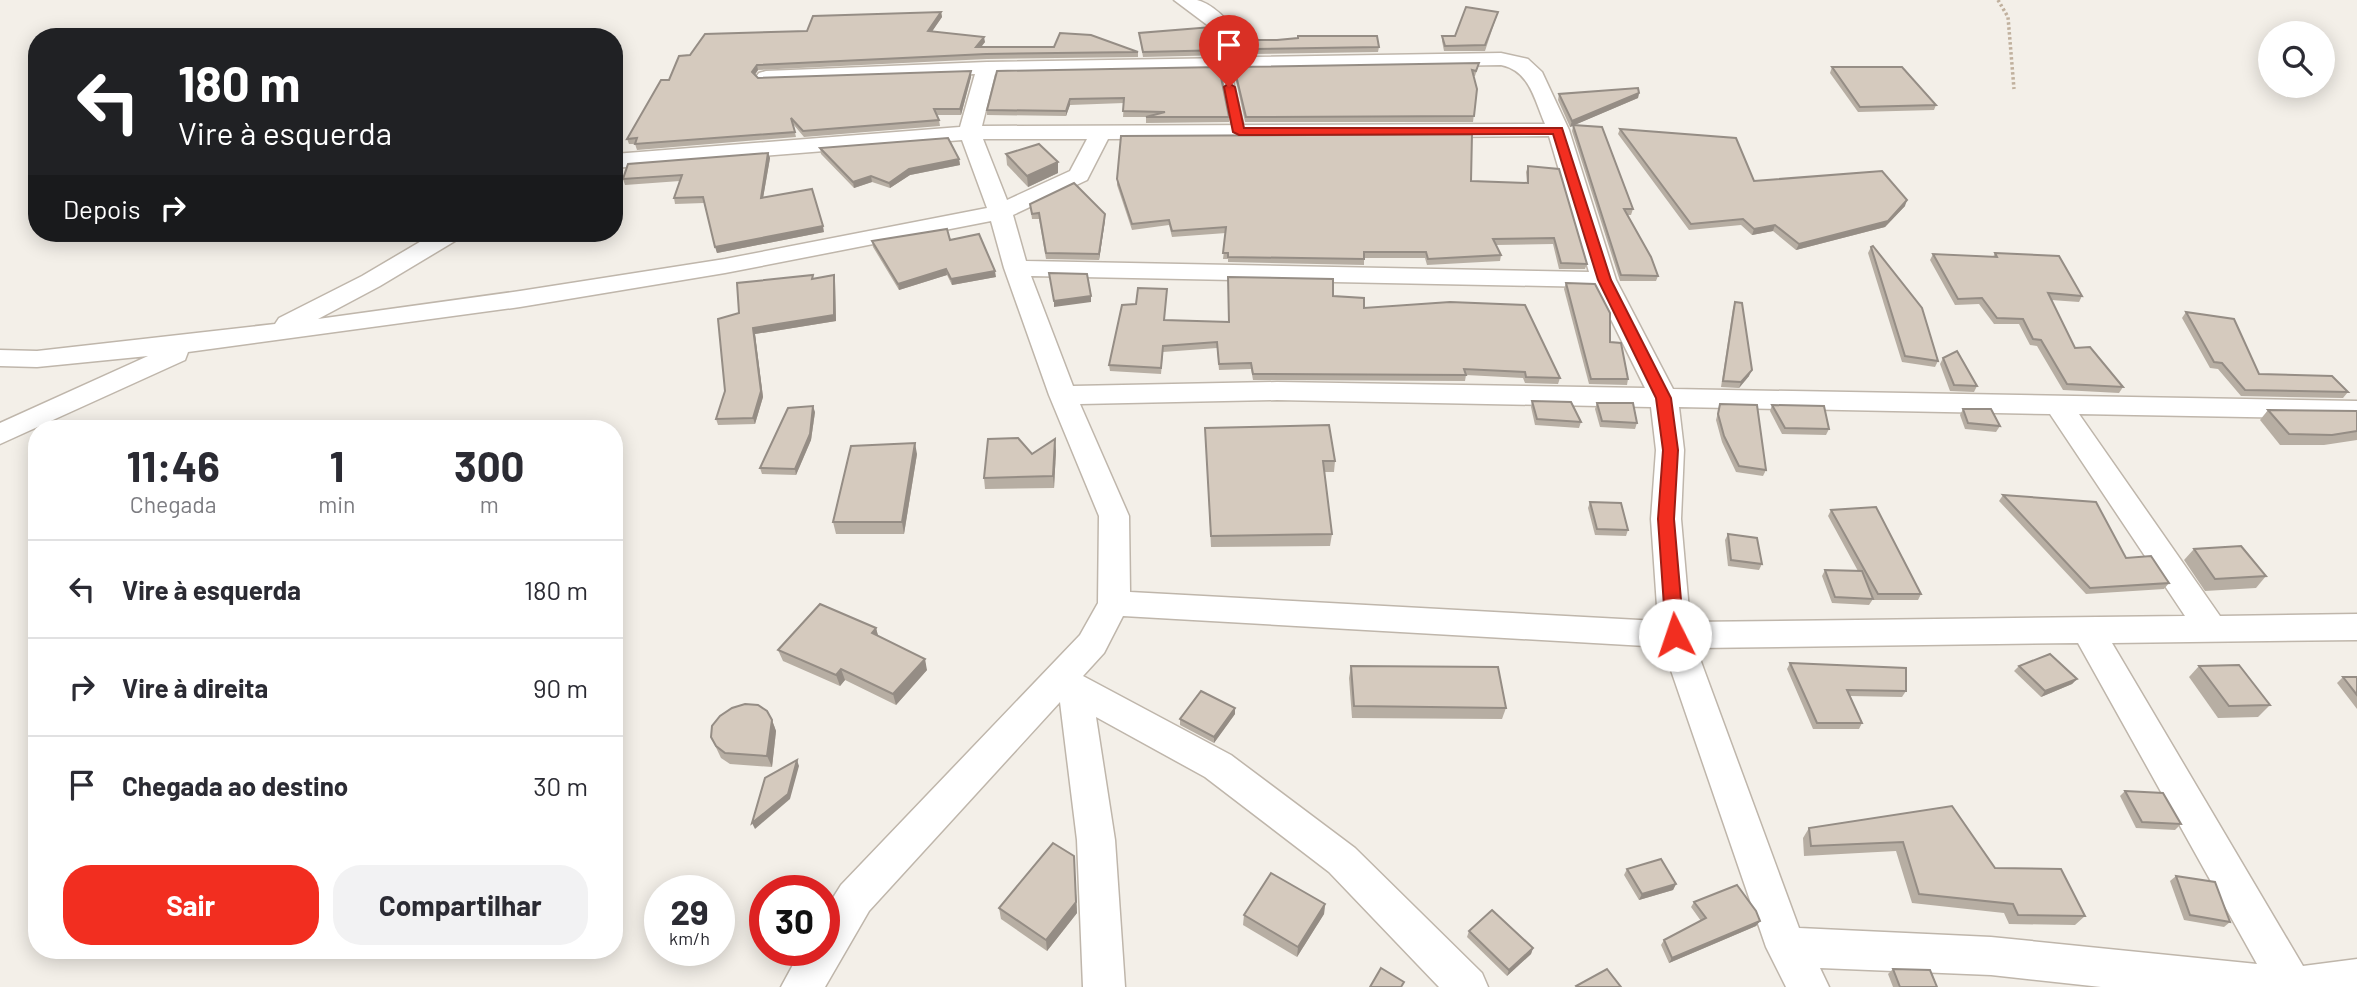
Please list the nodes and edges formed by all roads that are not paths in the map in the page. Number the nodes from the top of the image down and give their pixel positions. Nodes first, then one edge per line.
1 (1183, 0) edge
2 (1234, 64) junction
3 (987, 68) junction
4 (766, 77) edge
5 (1558, 130) junction
6 (1101, 132) junction
7 (1239, 132) junction
8 (970, 133) junction
9 (623, 160) edge
10 (1000, 212) junction
11 (437, 242) edge
12 (1016, 268) junction
13 (1604, 280) junction
14 (266, 335) junction
15 (198, 343) junction
16 (0, 358) edge
17 (1063, 395) junction
18 (1664, 398) junction
19 (2058, 404) junction
20 (2357, 410) edge
21 (30, 420) edge
22 (28, 421) edge
23 (0, 434) edge
24 (1114, 603) junction
25 (2357, 627) edge
26 (2211, 629) junction
27 (2087, 630) junction
28 (1675, 635) junction
29 (1067, 684) junction
30 (840, 923) edge
31 (1786, 947) junction
32 (814, 966) edge
33 (2357, 979) edge
34 (802, 987) edge
35 (1104, 987) edge
36 (1467, 987) edge
37 (1808, 987) edge
38 (2292, 987) edge

1 - 2 street
2 - 3 street
2 - 5 street
2 - 7 lane
3 - 4 street
3 - 8 street
5 - 7 street
5 - 13 street
6 - 7 street
6 - 8 street
6 - 10 street
8 - 9 street
8 - 10 street
10 - 12 street
10 - 14 street
11 - 14 street
12 - 13 street
12 - 17 street
13 - 18 street
14 - 15 street
15 - 16 street
15 - 21 street
17 - 18 street
17 - 24 street
18 - 19 street
18 - 28 street
19 - 20 street
19 - 26 street
22 - 23 street
24 - 28 street
24 - 29 street
25 - 26 street
26 - 27 street
27 - 28 street
27 - 38 street
28 - 31 street
29 - 30 street
29 - 35 street
29 - 36 street
31 - 37 street
31 - 38 street
32 - 34 street
33 - 38 street

